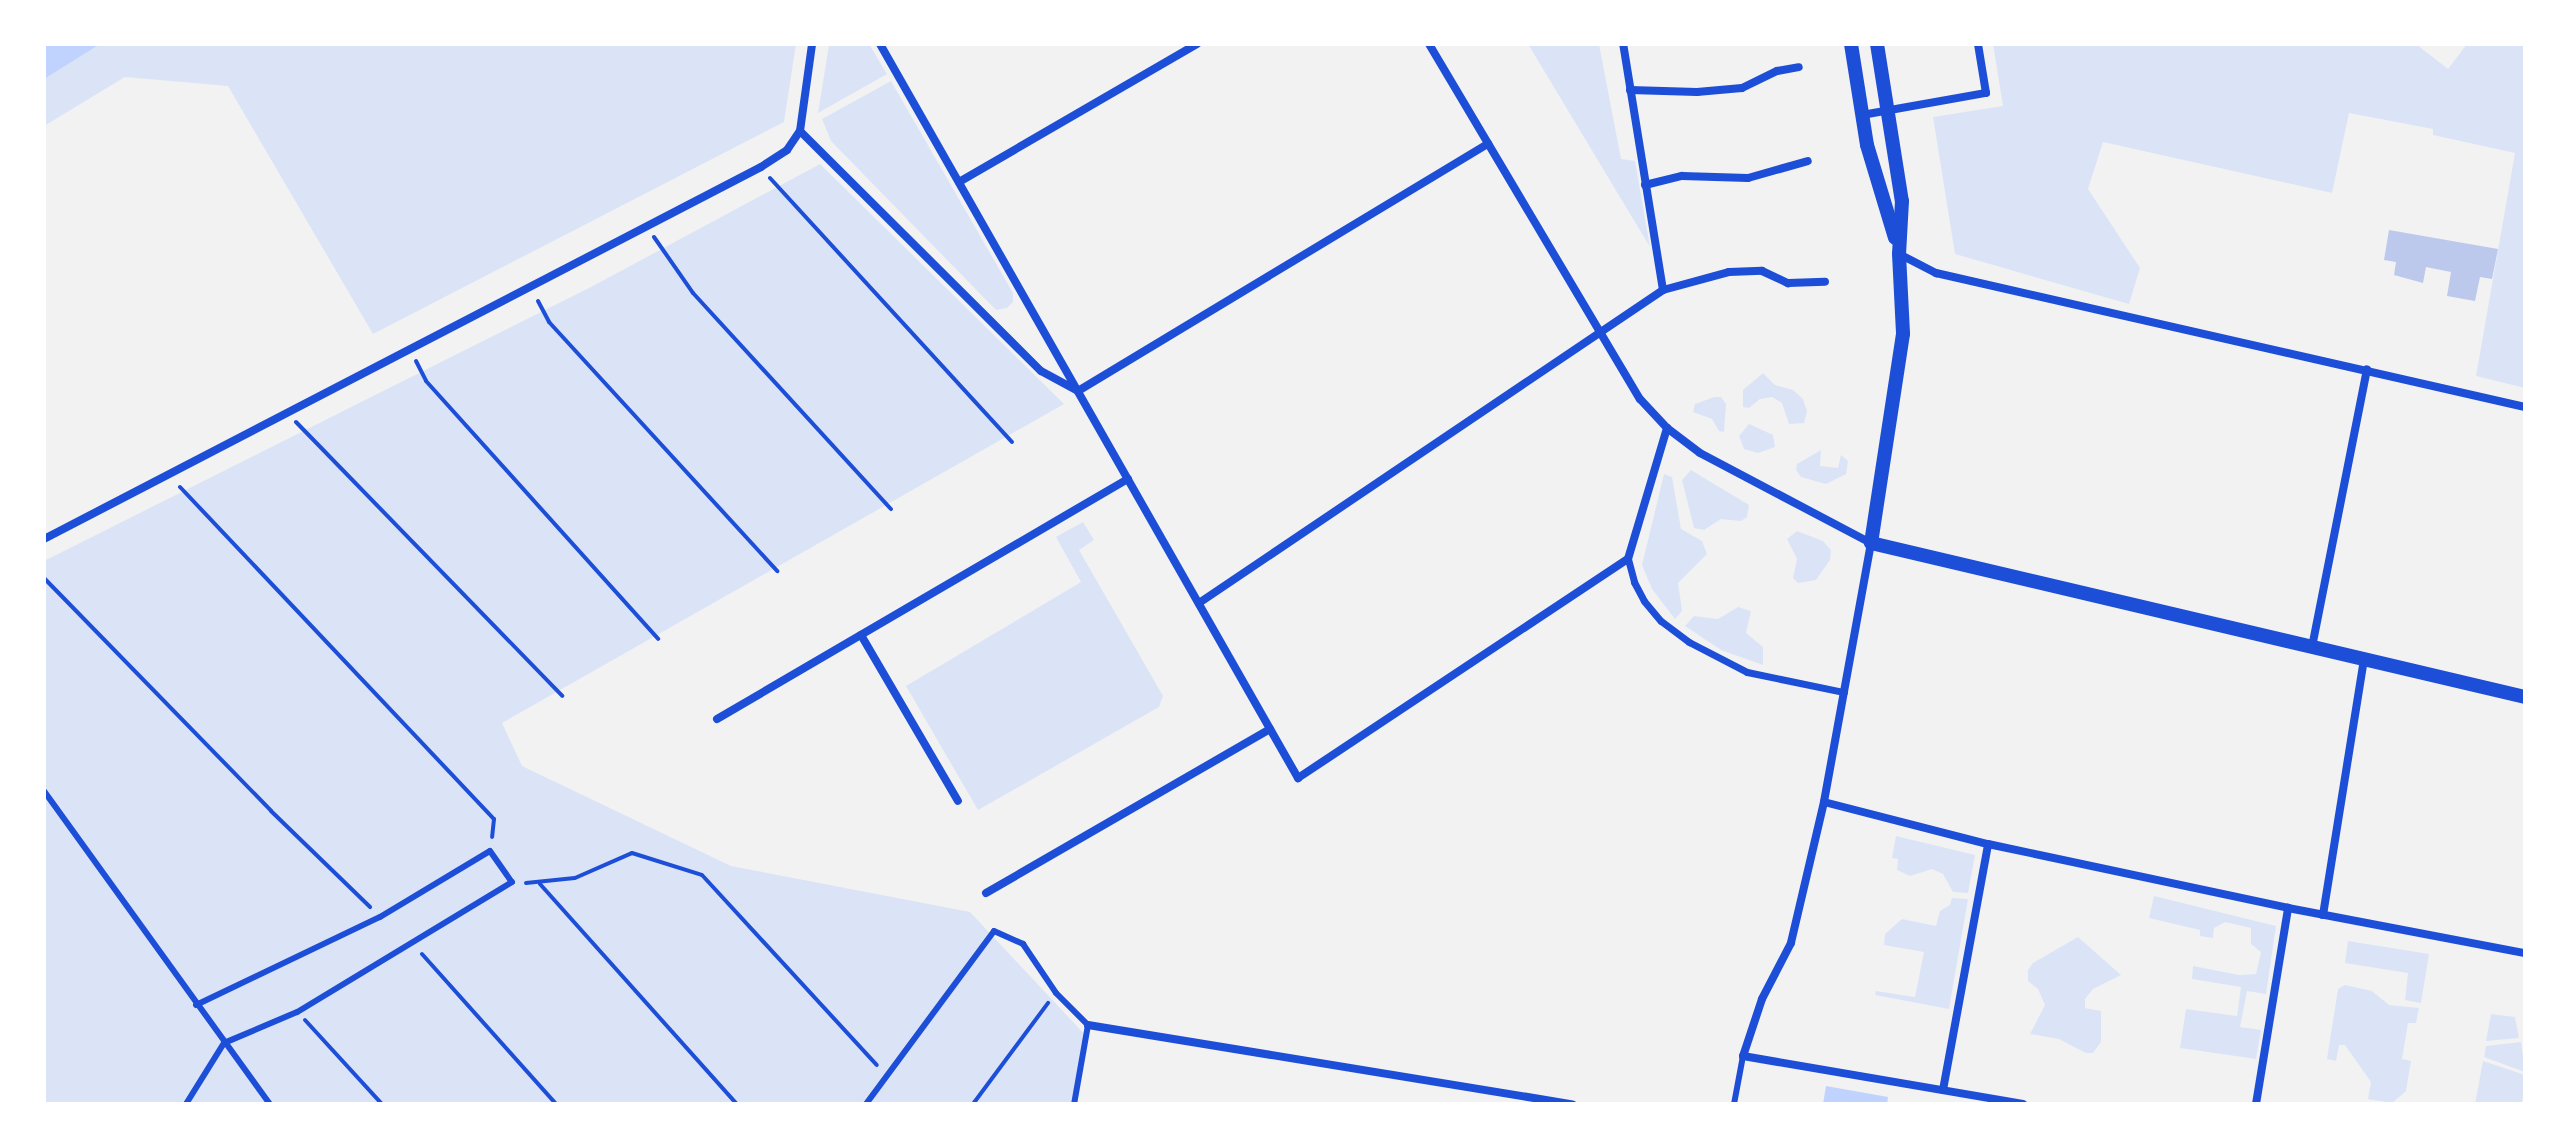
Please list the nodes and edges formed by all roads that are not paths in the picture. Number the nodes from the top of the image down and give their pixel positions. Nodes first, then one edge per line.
1 (812, 44) edge
2 (880, 44) edge
3 (1197, 44) edge
4 (1429, 44) edge
5 (1623, 44) edge
6 (1851, 44) edge
7 (1877, 44) edge
8 (1978, 44) edge
9 (1799, 67) dead end
10 (1630, 90) junction
11 (1887, 109) junction
12 (1862, 115) junction
13 (800, 131) junction
14 (1488, 144) junction
15 (1808, 161) dead end
16 (959, 182) junction
17 (1645, 185) junction
18 (1899, 254) junction
19 (1825, 282) dead end
20 (1663, 290) junction
21 (1599, 333) junction
22 (2367, 369) junction
23 (1078, 391) junction
24 (2525, 407) edge
25 (1667, 428) junction
26 (1128, 479) junction
27 (44, 539) edge
28 (1871, 543) junction
29 (1628, 559) junction
30 (1199, 603) junction
31 (861, 635) junction
32 (2312, 647) junction
33 (2364, 659) junction
34 (1844, 692) junction
35 (2525, 697) edge
36 (717, 719) dead end
37 (1270, 729) junction
38 (44, 791) edge
39 (958, 801) dead end
40 (1824, 802) junction
41 (1988, 844) junction
42 (986, 893) dead end
43 (2288, 908) junction
44 (2323, 915) junction
45 (2525, 953) edge
46 (196, 1005) junction
47 (1088, 1025) junction
48 (224, 1043) junction
49 (1743, 1056) junction
50 (1943, 1090) junction
51 (186, 1104) edge
52 (270, 1104) edge
53 (866, 1104) edge
54 (1074, 1104) edge
55 (1573, 1104) edge
56 (1734, 1104) edge
57 (2023, 1104) edge
58 (2256, 1104) edge

1 - 13 street
2 - 16 street
3 - 16 street
4 - 14 street
5 - 10 street
6 - 12 street
7 - 11 street
8 - 11 street
9 - 10 street
10 - 17 street
11 - 12 street
11 - 18 street
12 - 18 street
13 - 23 street
13 - 27 street
14 - 21 street
14 - 23 street
15 - 17 street
16 - 23 street
17 - 20 street
18 - 22 street
18 - 28 street
19 - 20 street
20 - 21 street
21 - 25 street
21 - 30 street
22 - 24 street
22 - 32 street
23 - 26 street
25 - 28 street
25 - 29 street
26 - 30 street
26 - 31 street
28 - 32 street
28 - 34 street
29 - 34 street
29 - 37 street
30 - 37 street
31 - 36 street
31 - 39 street
32 - 33 street
33 - 35 street
33 - 44 street
34 - 40 street
37 - 42 street
38 - 46 lane
40 - 41 street
40 - 49 street
41 - 43 street
41 - 50 street
43 - 44 street
43 - 58 street
44 - 45 street
46 - 48 lane
46 - 48 lane
47 - 53 lane
47 - 54 lane
47 - 55 street
48 - 51 lane
48 - 52 lane
49 - 50 street
49 - 56 lane
50 - 57 street

